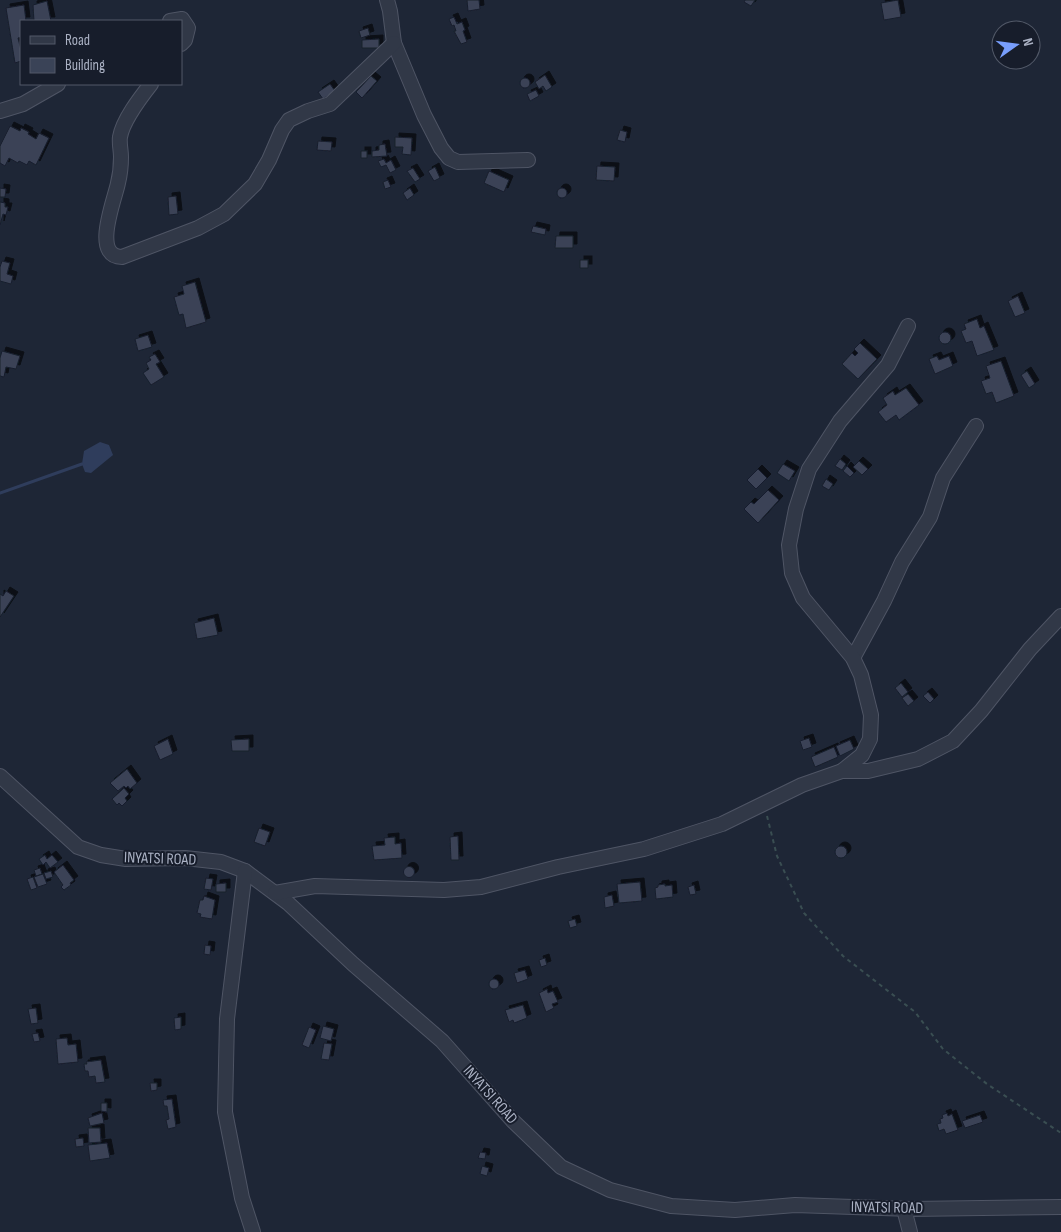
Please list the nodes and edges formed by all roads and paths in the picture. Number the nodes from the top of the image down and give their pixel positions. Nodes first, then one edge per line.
1 (387, 0) edge
2 (176, 20) edge
3 (182, 43) edge
4 (394, 43) junction
5 (56, 85) edge
6 (149, 85) edge
7 (0, 111) edge
8 (528, 160) dead end
9 (908, 326) dead end
10 (976, 426) dead end
11 (1061, 616) edge
12 (853, 658) junction
13 (842, 771) junction
14 (0, 776) edge
15 (764, 804) junction
16 (245, 871) junction
17 (275, 893) junction
18 (1061, 1133) edge
19 (1061, 1207) edge
20 (904, 1208) junction
21 (253, 1232) edge
22 (910, 1232) edge

1 - 4 street
2 - 3 street
4 - 6 street
4 - 8 street
5 - 7 street
9 - 12 street
10 - 12 street
11 - 13 street
12 - 13 street
13 - 15 street
14 - 16 street, INYATSI ROAD
15 - 17 street
15 - 18 path
16 - 17 street, INYATSI ROAD
16 - 21 street
17 - 20 street, INYATSI ROAD
19 - 20 street, INYATSI ROAD
20 - 22 street

